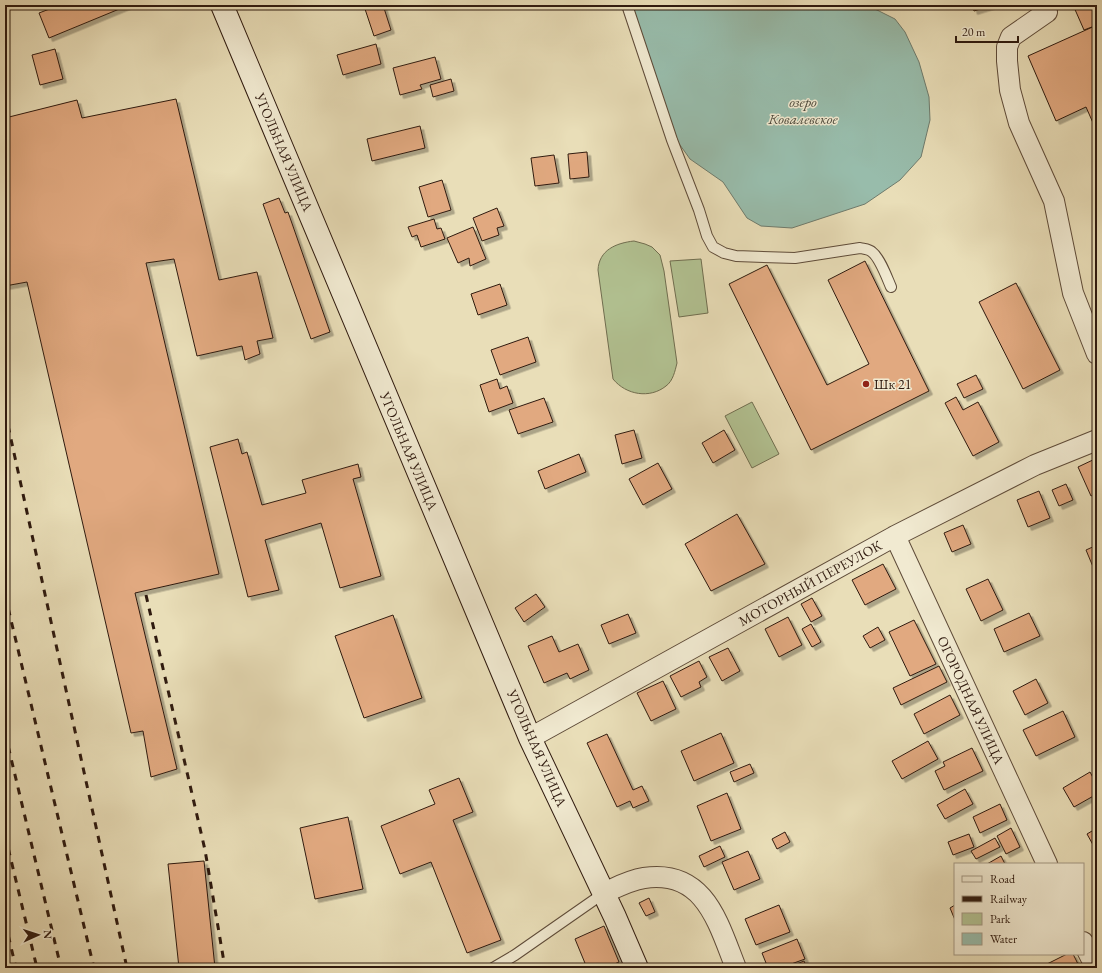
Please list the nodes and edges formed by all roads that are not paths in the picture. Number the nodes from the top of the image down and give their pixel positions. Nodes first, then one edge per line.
1 (222, 5) edge
2 (627, 5) edge
3 (1047, 12) dead end
4 (891, 287) dead end
5 (1097, 354) edge
6 (1097, 440) edge
7 (895, 536) junction
8 (530, 738) junction
9 (1046, 863) edge
10 (604, 893) junction
11 (1084, 944) edge
12 (492, 968) edge
13 (637, 968) edge
14 (736, 968) edge
15 (1096, 968) edge

1 - 8 street, УГОЛЬНАЯ УЛИЦА
2 - 4 lane
3 - 5 street
6 - 7 street, МОТОРНЫЙ ПЕРЕУЛОК
7 - 8 street, МОТОРНЫЙ ПЕРЕУЛОК
7 - 9 street, ОГОРОДНАЯ УЛИЦА
8 - 10 street, УГОЛЬНАЯ УЛИЦА
10 - 12 lane
10 - 13 street, УГОЛЬНАЯ УЛИЦА
10 - 14 street
11 - 15 street

